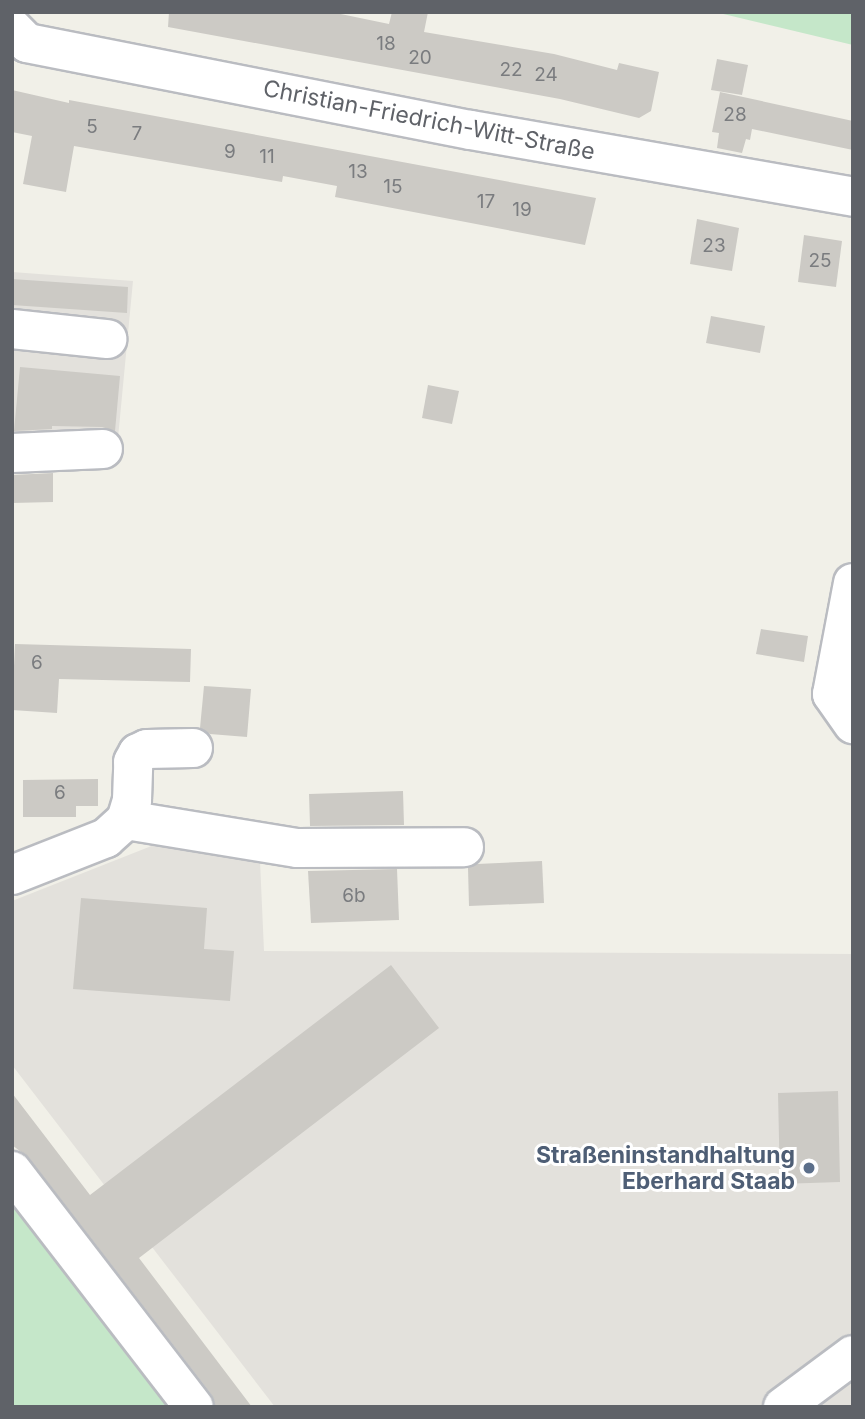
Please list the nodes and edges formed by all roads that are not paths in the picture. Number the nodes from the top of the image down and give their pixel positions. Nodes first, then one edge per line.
1 (12, 28) edge
2 (853, 197) edge
3 (12, 329) edge
4 (107, 339) dead end
5 (103, 449) dead end
6 (12, 453) edge
7 (853, 583) edge
8 (853, 724) edge
9 (193, 748) dead end
10 (126, 820) junction
11 (464, 847) dead end
12 (12, 875) edge
13 (12, 1171) edge
14 (853, 1355) edge
15 (194, 1407) edge
16 (783, 1407) edge

1 - 2 street, Christian-Friedrich-Witt-Straße
3 - 4 street
5 - 6 street
7 - 8 street
9 - 10 street
10 - 11 street
10 - 12 street
13 - 15 street
14 - 16 street

